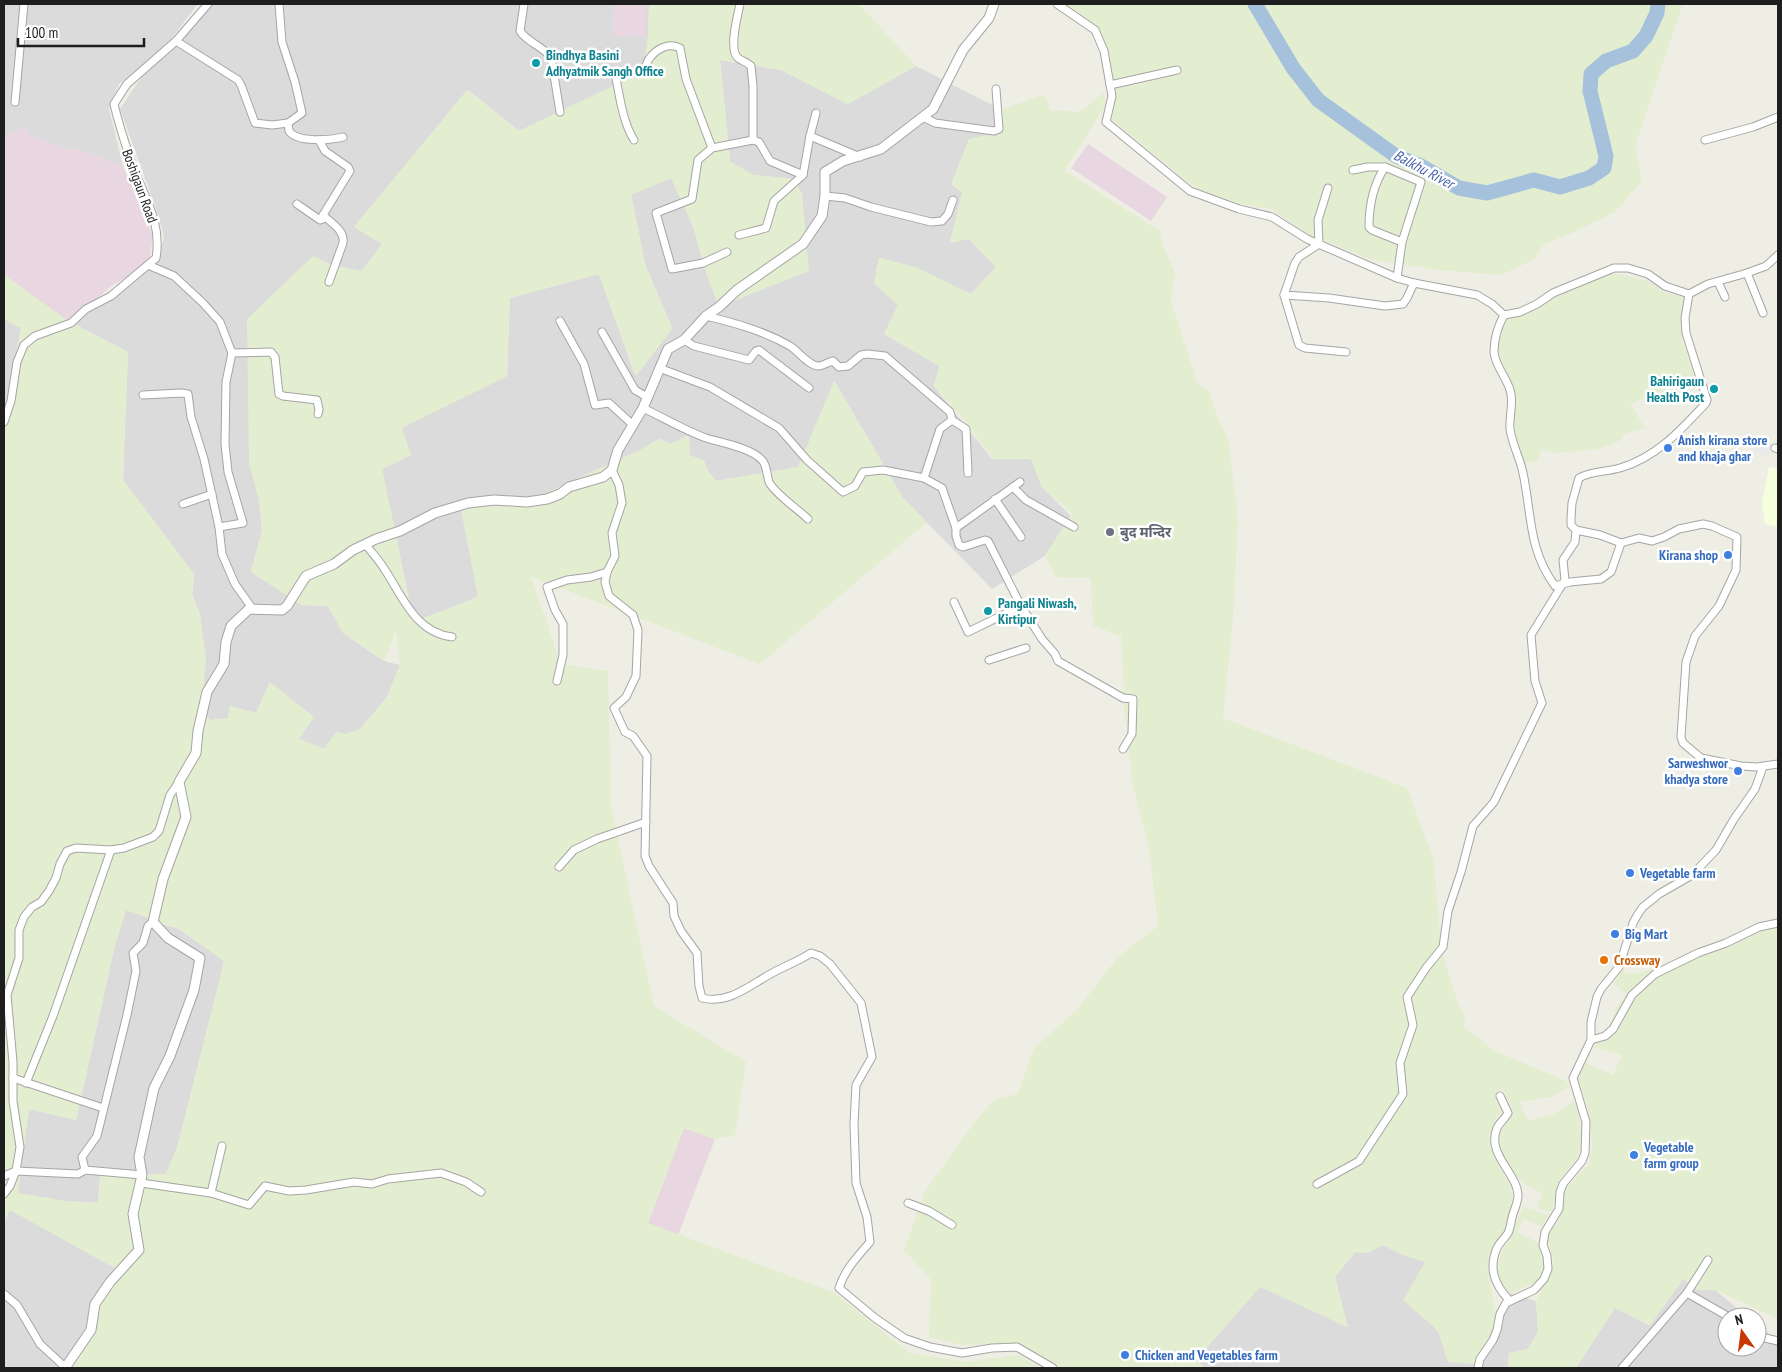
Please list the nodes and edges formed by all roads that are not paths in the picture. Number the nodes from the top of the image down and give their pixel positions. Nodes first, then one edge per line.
1 (24, 4) edge
2 (208, 4) edge
3 (279, 4) edge
4 (524, 4) edge
5 (740, 4) edge
6 (994, 4) edge
7 (1057, 4) edge
8 (176, 41) junction
9 (1177, 70) dead end
10 (1110, 85) junction
11 (996, 89) dead end
12 (15, 102) dead end
13 (560, 112) dead end
14 (816, 113) dead end
15 (923, 117) junction
16 (1778, 117) edge
17 (288, 123) junction
18 (343, 136) dead end
19 (810, 136) junction
20 (319, 140) junction
21 (634, 140) dead end
22 (753, 140) junction
23 (1705, 140) dead end
24 (712, 148) junction
25 (860, 157) junction
26 (1385, 167) junction
27 (1353, 170) dead end
28 (803, 176) junction
29 (1328, 188) dead end
30 (825, 196) junction
31 (953, 200) dead end
32 (297, 204) dead end
33 (323, 215) junction
34 (739, 234) dead end
35 (1402, 242) junction
36 (1319, 244) junction
37 (726, 252) dead end
38 (1778, 255) edge
39 (148, 265) junction
40 (1747, 274) junction
41 (1398, 278) junction
42 (329, 282) dead end
43 (1718, 282) junction
44 (1414, 283) junction
45 (1689, 294) junction
46 (1284, 295) junction
47 (1725, 297) dead end
48 (1763, 313) dead end
49 (1504, 315) junction
50 (706, 316) junction
51 (560, 321) dead end
52 (602, 332) dead end
53 (684, 340) junction
54 (1346, 352) dead end
55 (232, 353) junction
56 (659, 368) junction
57 (809, 388) dead end
58 (143, 395) dead end
59 (647, 397) junction
60 (644, 408) junction
61 (318, 414) dead end
62 (952, 420) junction
63 (4, 422) edge
64 (633, 425) junction
65 (612, 470) junction
66 (968, 473) dead end
67 (924, 478) junction
68 (1020, 482) dead end
69 (1013, 487) junction
70 (212, 494) junction
71 (994, 499) junction
72 (183, 504) dead end
73 (808, 519) dead end
74 (1074, 526) dead end
75 (219, 527) junction
76 (956, 528) junction
77 (1576, 530) junction
78 (1021, 537) dead end
79 (1622, 544) junction
80 (366, 545) junction
81 (607, 572) junction
82 (1561, 586) junction
83 (954, 602) dead end
84 (1021, 606) junction
85 (249, 609) junction
86 (452, 637) dead end
87 (1026, 648) dead end
88 (989, 660) dead end
89 (557, 681) dead end
90 (1123, 749) dead end
91 (1778, 764) edge
92 (1762, 767) junction
93 (179, 782) junction
94 (646, 822) junction
95 (110, 850) junction
96 (560, 867) dead end
97 (153, 922) junction
98 (1778, 923) edge
99 (1591, 1040) junction
100 (13, 1078) junction
101 (26, 1082) junction
102 (1500, 1096) dead end
103 (103, 1108) junction
104 (222, 1146) dead end
105 (16, 1170) junction
106 (85, 1170) junction
107 (4, 1176) edge
108 (142, 1179) junction
109 (1317, 1184) dead end
110 (481, 1192) dead end
111 (211, 1193) junction
112 (4, 1194) edge
113 (908, 1203) dead end
114 (952, 1225) dead end
115 (1708, 1260) dead end
116 (1686, 1293) junction
117 (4, 1294) edge
118 (1508, 1300) junction
119 (1717, 1310) edge
120 (66, 1368) edge
121 (1053, 1368) edge
122 (1478, 1368) edge
123 (1622, 1368) edge

1 - 12 street
2 - 8 street, Boshigaun Road
3 - 17 street
4 - 13 street
5 - 22 street
6 - 15 street
7 - 10 street
8 - 17 street
8 - 39 street, Boshigaun Road
9 - 10 street
10 - 36 street
11 - 15 street
14 - 19 street
15 - 25 street
16 - 23 street
17 - 20 street
18 - 20 street
19 - 25 street
19 - 28 street
20 - 33 street
21 - 24 street
22 - 24 street
22 - 28 street
24 - 37 street
25 - 30 street
26 - 27 street
26 - 35 street
26 - 35 street
28 - 34 street
29 - 36 street
30 - 31 street
30 - 50 street
32 - 33 street
33 - 42 street
35 - 41 street
36 - 41 street
36 - 46 street
38 - 40 street
39 - 55 street
39 - 63 street, Boshigaun Road
40 - 43 street
40 - 48 street
41 - 44 street
43 - 45 street
43 - 47 street
44 - 46 street
44 - 49 street
45 - 49 street
45 - 77 street
46 - 54 street
49 - 82 street
50 - 53 street
50 - 62 street
51 - 64 street
52 - 59 street
53 - 56 street
53 - 57 street
55 - 61 street
55 - 75 street
56 - 59 street
56 - 67 street
58 - 70 street
59 - 60 street
60 - 64 street
60 - 73 street
62 - 66 street
62 - 67 street
64 - 65 street
65 - 80 street
65 - 81 street
67 - 76 street
68 - 69 street
69 - 71 street
69 - 74 street
70 - 72 street
70 - 75 street
71 - 76 street
71 - 78 street
75 - 85 street
76 - 84 street
77 - 79 street
77 - 82 street
79 - 82 street
79 - 92 street
80 - 85 street
80 - 86 street
81 - 89 street
81 - 94 street
82 - 109 street
83 - 84 street
84 - 90 street
85 - 93 street
87 - 88 street
91 - 92 street
92 - 99 street
93 - 95 street
93 - 97 street
94 - 96 street
94 - 121 street
95 - 100 street
95 - 101 street
97 - 103 street
97 - 108 street
98 - 99 street
99 - 118 street
100 - 101 street
100 - 105 street
101 - 103 street
102 - 118 street
103 - 106 street
104 - 111 street
105 - 106 street
105 - 107 street
105 - 112 street
106 - 108 street
108 - 111 street
108 - 120 street
110 - 111 street
113 - 114 street
115 - 116 street
116 - 119 street
116 - 123 street
117 - 120 street
118 - 122 street

